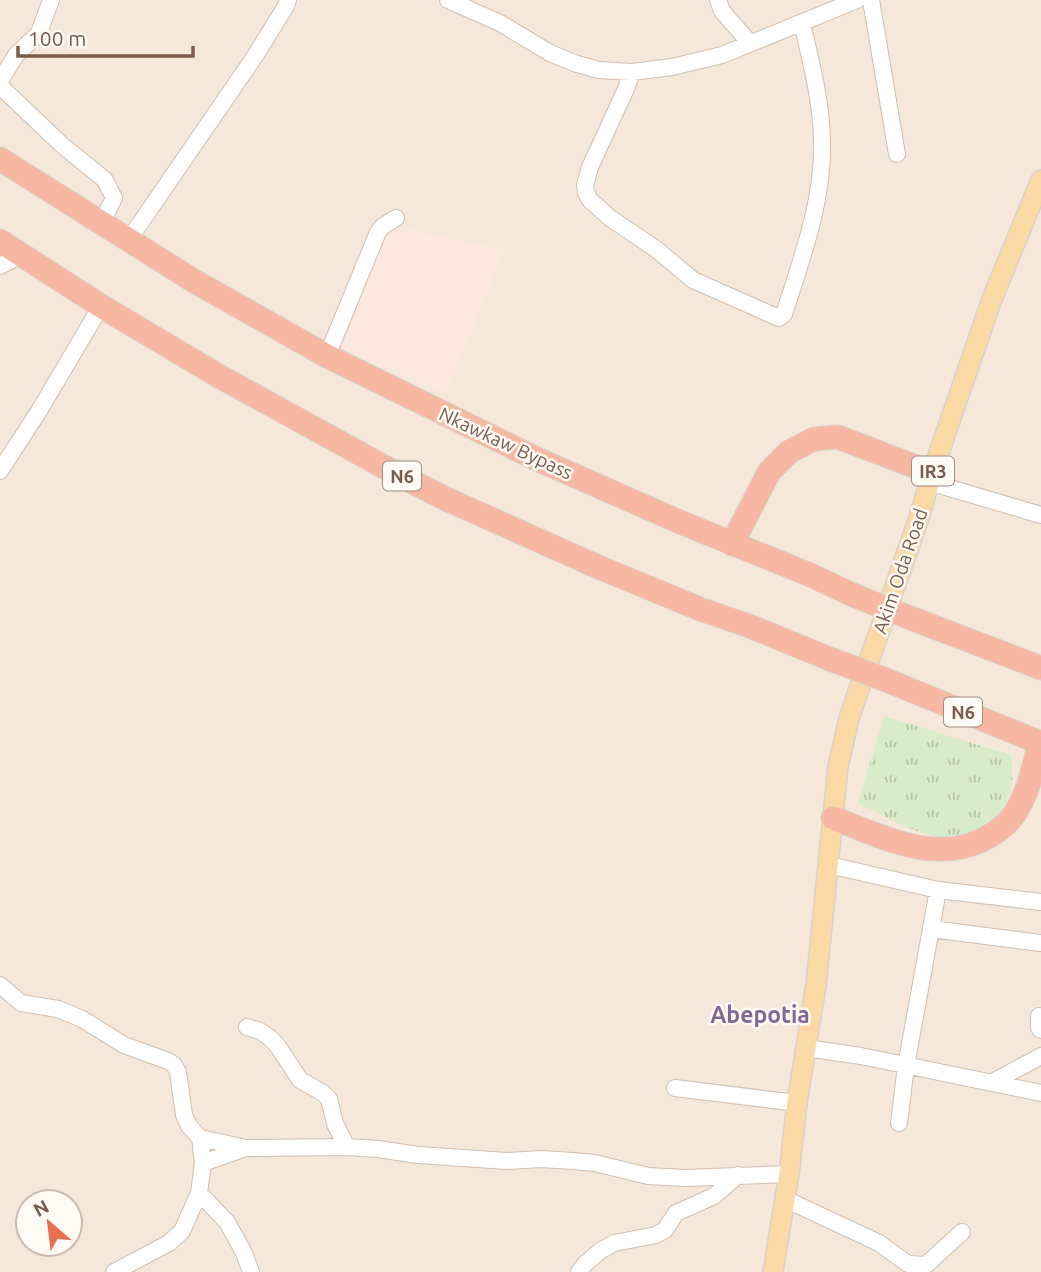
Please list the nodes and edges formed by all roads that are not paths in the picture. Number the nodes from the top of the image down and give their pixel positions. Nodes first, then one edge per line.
1 (51, 0) edge
2 (288, 0) edge
3 (448, 0) edge
4 (718, 0) edge
5 (857, 0) edge
6 (871, 0) edge
7 (802, 23) junction
8 (750, 43) junction
9 (632, 72) junction
10 (0, 83) edge
11 (897, 154) dead end
12 (0, 159) edge
13 (1041, 180) edge
14 (396, 218) dead end
15 (101, 223) junction
16 (0, 241) edge
17 (128, 241) junction
18 (21, 255) junction
19 (0, 266) edge
20 (101, 306) junction
21 (327, 356) junction
22 (0, 471) edge
23 (931, 478) junction
24 (1041, 516) edge
25 (732, 544) junction
26 (1041, 668) edge
27 (1040, 743) edge
28 (834, 818) junction
29 (829, 866) junction
30 (938, 890) junction
31 (1041, 902) edge
32 (931, 929) junction
33 (1041, 943) edge
34 (0, 985) edge
35 (247, 1027) dead end
36 (806, 1048) junction
37 (1041, 1056) edge
38 (906, 1066) junction
39 (991, 1083) junction
40 (675, 1088) dead end
41 (1041, 1093) edge
42 (797, 1103) junction
43 (899, 1124) dead end
44 (200, 1138) junction
45 (347, 1147) junction
46 (246, 1148) junction
47 (203, 1163) junction
48 (789, 1174) junction
49 (738, 1175) junction
50 (199, 1193) junction
51 (785, 1199) junction
52 (962, 1232) dead end
53 (114, 1272) edge
54 (251, 1272) edge
55 (579, 1272) edge
56 (774, 1272) edge

1 - 10 street
2 - 17 street
3 - 9 street
4 - 8 street
5 - 7 street
6 - 11 street
7 - 8 street
7 - 9 street
8 - 9 street
10 - 15 street
12 - 15 highway, Nkawkaw Bypass
13 - 23 main road, Akim Oda Road / IR3
14 - 21 street
15 - 17 highway, Nkawkaw Bypass
16 - 18 highway, N6
17 - 21 highway, Nkawkaw Bypass
18 - 19 street
18 - 20 highway, N6
20 - 22 street
20 - 27 highway, N6, bridge
21 - 25 highway, Nkawkaw Bypass
23 - 24 street
23 - 25 highway
23 - 28 main road, Akim Oda Road / IR3
25 - 26 highway, Nkawkaw Bypass, bridge
27 - 28 highway
28 - 29 main road, IR3
29 - 30 street
29 - 36 main road, IR3
30 - 31 street
30 - 32 street
32 - 33 street
32 - 38 street
34 - 44 street
35 - 45 street
36 - 38 street
36 - 42 main road, IR3
37 - 39 street
38 - 39 street
38 - 43 street
39 - 41 street
40 - 42 street
42 - 48 main road, IR3
44 - 46 street
44 - 47 street
45 - 46 street
45 - 49 street
46 - 47 street
47 - 50 street
48 - 49 street
48 - 51 main road, IR3
49 - 55 street
50 - 53 street
50 - 54 street
51 - 52 street
51 - 56 main road, IR3

